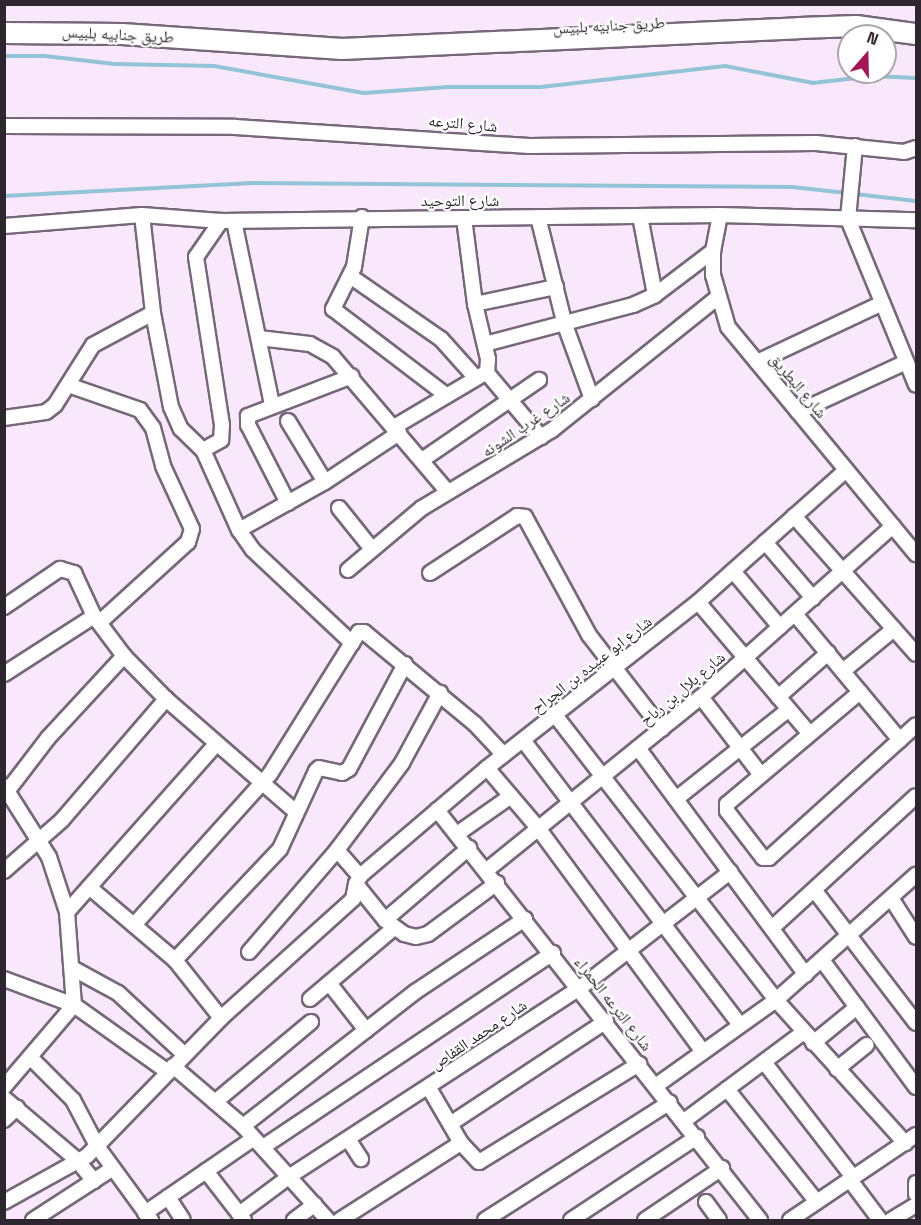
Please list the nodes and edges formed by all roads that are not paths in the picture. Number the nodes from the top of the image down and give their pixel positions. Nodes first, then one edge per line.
1 (916, 22) edge
2 (4, 33) edge
3 (916, 34) edge
4 (302, 46) junction
5 (4, 126) edge
6 (855, 146) junction
7 (916, 148) edge
8 (847, 213) junction
9 (142, 215) junction
10 (720, 215) junction
11 (640, 216) junction
12 (362, 217) junction
13 (538, 217) junction
14 (464, 218) junction
15 (916, 220) edge
16 (228, 221) junction
17 (4, 226) edge
18 (713, 250) junction
19 (350, 276) junction
20 (556, 287) junction
21 (654, 295) junction
22 (717, 298) junction
23 (475, 304) junction
24 (880, 304) junction
25 (153, 313) junction
26 (565, 325) junction
27 (259, 338) junction
28 (485, 344) junction
29 (757, 362) junction
30 (906, 362) junction
31 (481, 375) junction
32 (352, 376) junction
33 (539, 380) dead end
34 (68, 385) junction
35 (916, 385) edge
36 (446, 395) junction
37 (591, 399) junction
38 (509, 400) junction
39 (272, 405) junction
40 (798, 412) junction
41 (4, 418) edge
42 (288, 421) dead end
43 (396, 430) junction
44 (541, 437) junction
45 (203, 450) junction
46 (422, 460) junction
47 (846, 470) junction
48 (326, 482) junction
49 (447, 491) junction
50 (288, 503) junction
51 (339, 507) dead end
52 (794, 516) junction
53 (893, 526) junction
54 (238, 530) junction
55 (765, 542) junction
56 (372, 549) junction
57 (916, 554) edge
58 (348, 570) dead end
59 (733, 571) junction
60 (843, 571) junction
61 (430, 573) dead end
62 (813, 598) junction
63 (698, 602) junction
64 (4, 607) edge
65 (795, 614) junction
66 (97, 619) junction
67 (780, 627) junction
68 (894, 629) junction
69 (352, 643) junction
70 (828, 653) junction
71 (916, 654) edge
72 (124, 656) junction
73 (746, 658) junction
74 (405, 664) junction
75 (614, 669) junction
76 (843, 671) junction
77 (4, 674) edge
78 (861, 692) junction
79 (440, 693) junction
80 (701, 697) junction
81 (778, 697) junction
82 (166, 699) junction
83 (789, 709) junction
84 (555, 715) junction
85 (916, 725) edge
86 (662, 729) junction
87 (810, 734) junction
88 (523, 740) junction
89 (900, 740) junction
90 (216, 744) junction
91 (638, 748) junction
92 (739, 749) junction
93 (504, 755) junction
94 (487, 768) junction
95 (603, 776) junction
96 (760, 776) junction
97 (263, 781) junction
98 (7, 788) edge
99 (511, 796) junction
100 (916, 796) edge
101 (676, 799) junction
102 (570, 802) junction
103 (437, 810) junction
104 (296, 812) junction
105 (538, 828) junction
106 (457, 834) junction
107 (40, 840) junction
108 (469, 848) junction
109 (338, 849) junction
110 (487, 870) junction
111 (4, 871) edge
112 (730, 872) junction
113 (916, 875) edge
114 (358, 880) junction
115 (497, 883) junction
116 (89, 886) junction
117 (815, 891) junction
118 (696, 897) junction
119 (891, 898) junction
120 (68, 912) junction
121 (525, 919) junction
122 (662, 923) junction
123 (389, 924) junction
124 (134, 925) junction
125 (772, 928) junction
126 (850, 935) junction
127 (916, 937) edge
128 (628, 950) junction
129 (249, 952) dead end
130 (553, 953) junction
131 (174, 960) junction
132 (822, 960) junction
133 (72, 968) junction
134 (806, 975) junction
135 (4, 979) edge
136 (329, 983) junction
137 (580, 987) junction
138 (310, 999) dead end
139 (776, 1000) junction
140 (74, 1005) junction
141 (857, 1007) junction
142 (221, 1018) junction
143 (606, 1021) junction
144 (311, 1022) dead end
145 (916, 1023) edge
146 (740, 1025) junction
147 (366, 1030) junction
148 (804, 1032) junction
149 (813, 1042) junction
150 (867, 1045) dead end
151 (703, 1052) junction
152 (185, 1054) junction
153 (30, 1057) junction
154 (764, 1062) junction
155 (639, 1064) junction
156 (170, 1069) junction
157 (837, 1069) junction
158 (657, 1086) junction
159 (4, 1087) edge
160 (916, 1087) edge
161 (429, 1088) junction
162 (727, 1089) junction
163 (4, 1098) edge
164 (215, 1102) junction
165 (670, 1102) junction
166 (17, 1108) junction
167 (4, 1120) edge
168 (684, 1120) junction
169 (450, 1124) junction
170 (243, 1126) junction
171 (697, 1137) junction
172 (348, 1139) junction
173 (911, 1139) edge
174 (259, 1143) junction
175 (461, 1143) junction
176 (97, 1146) junction
177 (361, 1159) dead end
178 (77, 1160) junction
179 (113, 1168) junction
180 (722, 1168) junction
181 (206, 1171) junction
182 (290, 1176) junction
183 (852, 1179) junction
184 (93, 1181) junction
185 (916, 1183) edge
186 (916, 1194) edge
187 (168, 1197) junction
188 (4, 1202) edge
189 (706, 1202) dead end
190 (817, 1202) junction
191 (315, 1204) junction
192 (916, 1205) edge
193 (148, 1217) edge
194 (242, 1217) edge
195 (756, 1219) edge
196 (33, 1221) edge
197 (183, 1221) edge
198 (294, 1221) edge
199 (328, 1221) edge
200 (340, 1221) edge
201 (485, 1221) edge
202 (571, 1221) edge
203 (645, 1221) edge
204 (718, 1221) edge
205 (790, 1221) edge
206 (880, 1221) edge
207 (891, 1221) edge

1 - 4 main road, طريق جنابيه بلبيس
2 - 4 main road, طريق جنابيه بلبيس
3 - 4 main road, طريق جنابيه بلبيس
5 - 6 street, شارع الترعه
6 - 7 street, شارع الترعه
6 - 8 street
8 - 10 street, شارع التوحيد
8 - 15 street, شارع التوحيد
8 - 24 street
9 - 16 street, شارع التوحيد
9 - 17 street, شارع التوحيد
9 - 25 street
10 - 11 street, شارع التوحيد
10 - 18 street, شارع البطريق
11 - 13 street, شارع التوحيد
11 - 21 street
12 - 14 street, شارع التوحيد
12 - 16 street, شارع التوحيد
12 - 19 street
13 - 14 street, شارع التوحيد
13 - 20 street
14 - 23 street
16 - 27 street
16 - 45 street
18 - 21 street
18 - 22 street, شارع البطريق
19 - 31 street
19 - 36 street
20 - 23 street
20 - 26 street
21 - 26 street
22 - 29 street, شارع البطريق
22 - 37 street, شارع غرب الشونه
23 - 28 street
24 - 29 street
24 - 30 street
25 - 34 street
25 - 45 street
26 - 28 street
26 - 37 street
27 - 32 street
27 - 39 street
28 - 31 street
29 - 40 street, شارع البطريق
30 - 35 street
30 - 40 street
31 - 36 street
31 - 38 street
32 - 39 street
32 - 43 street
33 - 38 street
34 - 41 street
34 - 66 street
36 - 43 street
37 - 44 street, شارع غرب الشونه
38 - 44 street
38 - 46 street
39 - 50 street
40 - 47 street, شارع البطريق
42 - 48 street
43 - 46 street
43 - 48 street
44 - 49 street, شارع غرب الشونه
45 - 54 street
46 - 49 street
47 - 52 street, شارع ابو عبيده بن الجراح
47 - 53 street, شارع البطريق
48 - 50 street
49 - 56 street, شارع غرب الشونه
50 - 54 street
51 - 56 street
52 - 55 street, شارع ابو عبيده بن الجراح
52 - 60 street
53 - 57 street, شارع البطريق
53 - 60 street, شارع بلال بن رباح
54 - 69 street
55 - 59 street, شارع ابو عبيده بن الجراح
55 - 62 street
56 - 58 street, شارع غرب الشونه
59 - 63 street, شارع ابو عبيده بن الجراح
59 - 67 street
60 - 62 street, شارع بلال بن رباح
60 - 68 street
61 - 75 street
62 - 65 street, شارع بلال بن رباح
63 - 73 street
63 - 75 street, شارع ابو عبيده بن الجراح
64 - 66 street
65 - 67 street, شارع بلال بن رباح
65 - 70 street
66 - 72 street
66 - 77 street
67 - 73 street, شارع بلال بن رباح
68 - 71 street
68 - 76 street
69 - 74 street
69 - 97 street
70 - 76 street
70 - 81 street
72 - 82 street
72 - 98 street
73 - 80 street, شارع بلال بن رباح
73 - 81 street
74 - 79 street
74 - 104 street
75 - 84 street, شارع ابو عبيده بن الجراح
75 - 86 street
76 - 78 street
78 - 87 street
78 - 89 street
79 - 93 street
79 - 109 street
80 - 86 street, شارع بلال بن رباح
80 - 92 street
81 - 83 street
82 - 90 street
82 - 107 street
83 - 87 street
83 - 92 street
84 - 88 street, شارع ابو عبيده بن الجراح
84 - 95 street
85 - 89 street
86 - 91 street, شارع بلال بن رباح
87 - 96 street
88 - 93 street, شارع ابو عبيده بن الجراح
88 - 102 street
89 - 96 street
90 - 97 street
90 - 116 street
91 - 95 street, شارع بلال بن رباح
91 - 101 street
92 - 96 street
92 - 101 street
93 - 94 street, شارع ابو عبيده بن الجراح
94 - 99 street
94 - 103 street, شارع ابو عبيده بن الجراح
95 - 102 street, شارع بلال بن رباح
95 - 118 street
97 - 104 street
97 - 124 street
98 - 107 street
99 - 105 street
99 - 106 street
100 - 117 street
101 - 112 street
102 - 105 street, شارع بلال بن رباح
102 - 122 street
103 - 106 street, شارع الترعه الحمراء
103 - 114 street, شارع ابو عبيده بن الجراح
104 - 131 street
105 - 110 street, شارع بلال بن رباح
105 - 128 street
106 - 108 street, شارع الترعه الحمراء
107 - 111 street
107 - 120 street
108 - 110 street, شارع الترعه الحمراء
108 - 123 street
109 - 114 street
109 - 129 street
110 - 115 street, شارع الترعه الحمراء
112 - 118 street, شارع محمد القفاص
112 - 125 street
113 - 119 street
114 - 123 street
114 - 142 street
115 - 121 street, شارع الترعه الحمراء
115 - 123 street
116 - 120 street
116 - 124 street
117 - 125 street
117 - 126 street
118 - 122 street, شارع محمد القفاص
118 - 139 street
119 - 126 street
119 - 127 street
120 - 133 street
121 - 130 street, شارع الترعه الحمراء
121 - 147 street
122 - 128 street, شارع محمد القفاص
122 - 146 street
123 - 136 street
124 - 131 street
125 - 134 street
126 - 132 street
126 - 145 street
128 - 137 street, شارع محمد القفاص
128 - 151 street
130 - 137 street, شارع الترعه الحمراء
130 - 174 street
131 - 142 street
132 - 134 street
132 - 141 street
133 - 140 street
133 - 152 street
134 - 139 street
135 - 140 street
136 - 138 street
136 - 147 street
137 - 143 street, شارع الترعه الحمراء
137 - 161 street, شارع محمد القفاص
139 - 146 street
139 - 148 street
140 - 153 street
140 - 156 street
141 - 149 street
141 - 160 street
142 - 152 street
143 - 155 street, شارع الترعه الحمراء
143 - 169 street
144 - 164 street
146 - 151 street
147 - 170 street
148 - 149 street
148 - 154 street
149 - 157 street
150 - 157 street
151 - 158 street
152 - 156 street
153 - 159 street
153 - 176 street
154 - 162 street
154 - 183 street
155 - 158 street, شارع الترعه الحمراء
155 - 175 street
156 - 164 street
156 - 176 street
157 - 173 street
158 - 165 street, شارع الترعه الحمراء
161 - 169 street
161 - 172 street, شارع محمد القفاص
162 - 168 street
162 - 190 street
163 - 166 street
164 - 170 street
165 - 168 street, شارع الترعه الحمراء
165 - 201 street
166 - 167 street
166 - 178 street
168 - 171 street, شارع الترعه الحمراء
169 - 175 street
170 - 174 street
171 - 180 street, شارع الترعه الحمراء
171 - 202 street
172 - 177 street
172 - 182 street, شارع محمد القفاص
173 - 183 street
174 - 181 street
174 - 182 street
175 - 200 street
176 - 178 street
176 - 179 street
178 - 184 street
178 - 188 street
179 - 184 street
179 - 193 street
180 - 195 street, شارع الترعه الحمراء
180 - 203 street
181 - 187 street
181 - 194 street
182 - 191 street
182 - 194 street, شارع محمد القفاص
183 - 190 street
183 - 206 street
184 - 196 street
185 - 186 street
187 - 193 street
187 - 197 street
189 - 204 street
190 - 205 street
191 - 198 street
191 - 199 street
192 - 207 street

